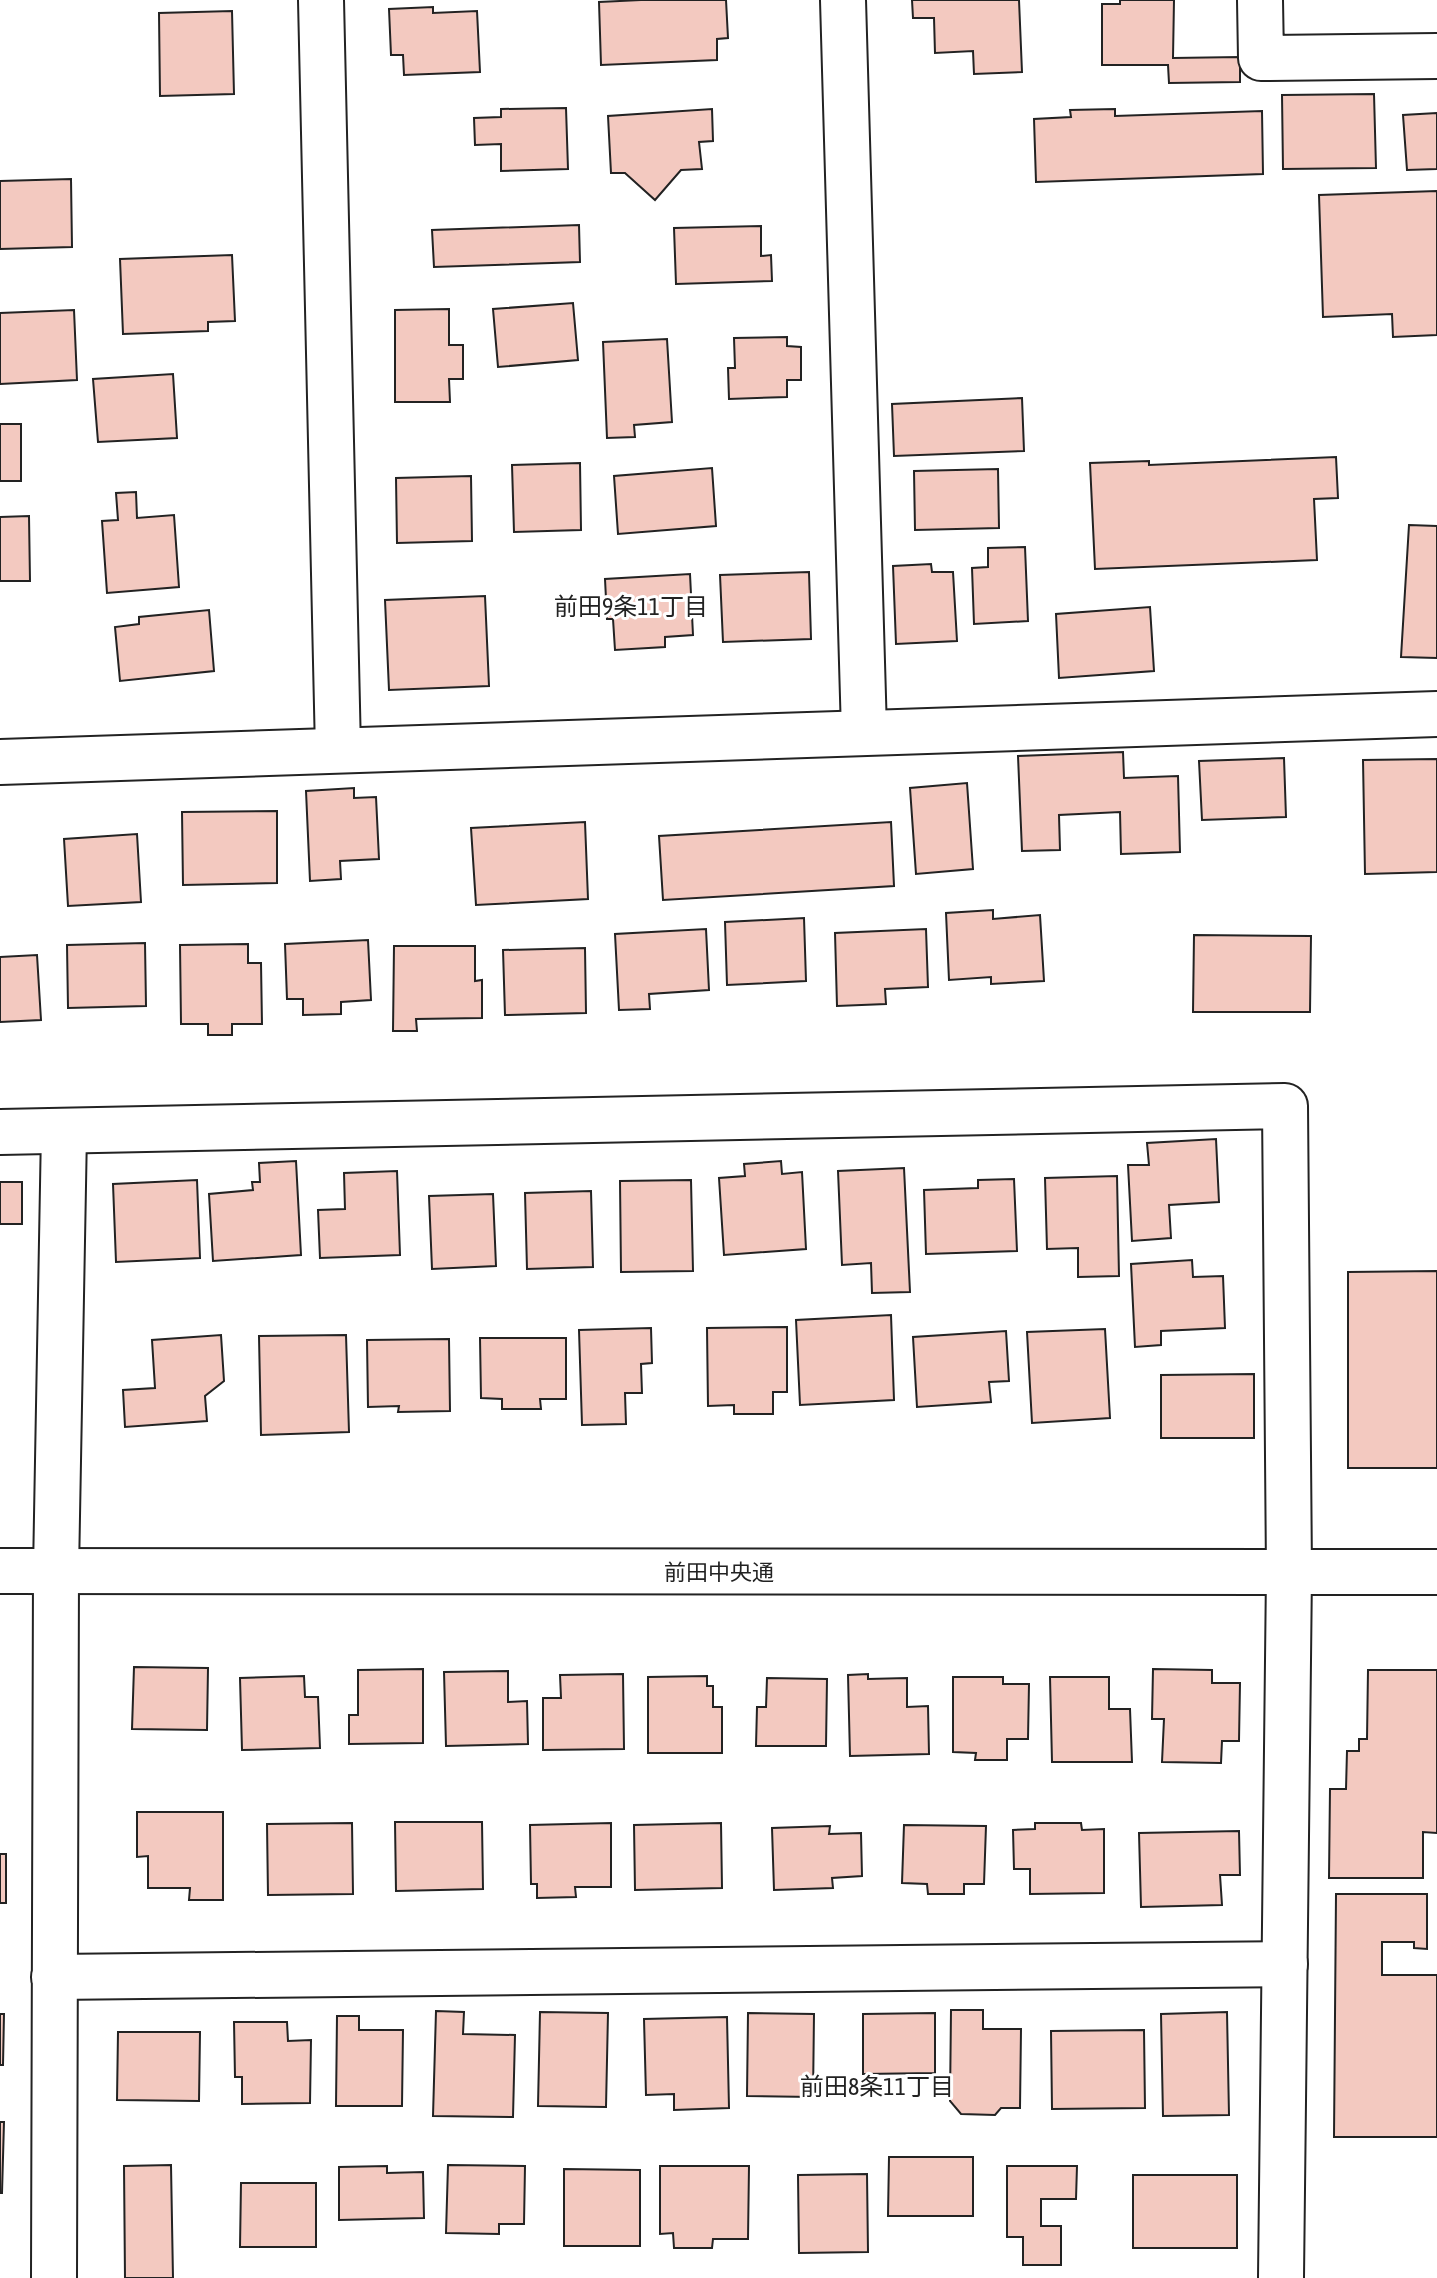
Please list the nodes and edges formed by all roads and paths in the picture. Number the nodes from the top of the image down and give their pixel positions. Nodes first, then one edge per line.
1 (321, 0) edge
2 (843, 0) edge
3 (1260, 0) edge
4 (1437, 56) edge
5 (1437, 714) edge
6 (864, 732) junction
7 (338, 750) junction
8 (0, 762) edge
9 (64, 1131) junction
10 (0, 1132) edge
11 (0, 1571) edge
12 (56, 1571) junction
13 (1289, 1572) junction
14 (1437, 1572) edge
15 (1285, 1964) junction
16 (54, 1977) junction
17 (54, 2278) edge
18 (1281, 2278) edge

1 - 7 street
2 - 6 street
3 - 4 street
5 - 6 street
6 - 7 street
7 - 8 street
9 - 10 street
9 - 12 street
9 - 13 street
11 - 12 street, 前田中央通
12 - 13 street, 前田中央通
12 - 16 street
13 - 14 street, 前田中央通
13 - 15 street
15 - 16 street
15 - 18 street
16 - 17 street

